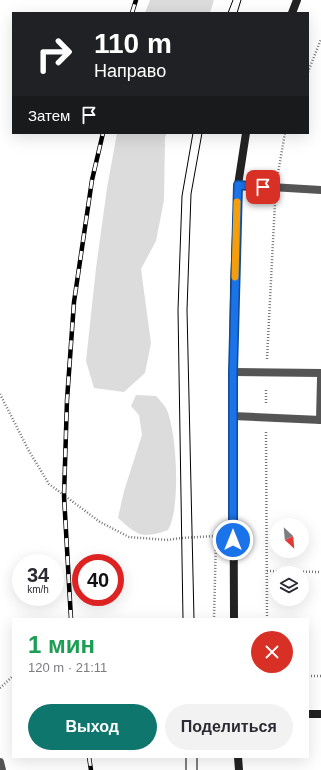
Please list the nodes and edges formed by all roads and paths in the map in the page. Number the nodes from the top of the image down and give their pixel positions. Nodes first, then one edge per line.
1 (297, 0) edge
2 (292, 12) edge
3 (321, 39) edge
4 (309, 69) edge
5 (246, 134) edge
6 (238, 185) junction
7 (321, 190) edge
8 (233, 372) junction
9 (321, 373) edge
10 (321, 378) edge
11 (0, 394) edge
12 (233, 416) junction
13 (320, 420) edge
14 (267, 571) dead end
15 (321, 572) edge
16 (214, 618) edge
17 (234, 618) edge
18 (309, 676) edge
19 (321, 676) edge
20 (12, 677) edge
21 (0, 688) edge
22 (309, 714) edge
23 (321, 714) edge
24 (238, 758) edge
25 (0, 762) edge
26 (2, 770) edge
27 (238, 770) edge

1 - 2 street
3 - 4 path
5 - 6 street
6 - 7 lane
6 - 8 street
8 - 9 lane
8 - 12 street
10 - 13 lane
11 - 16 path
12 - 13 lane
12 - 17 street
14 - 15 path
18 - 19 path
20 - 21 path
22 - 23 street
24 - 27 street
25 - 26 lane

